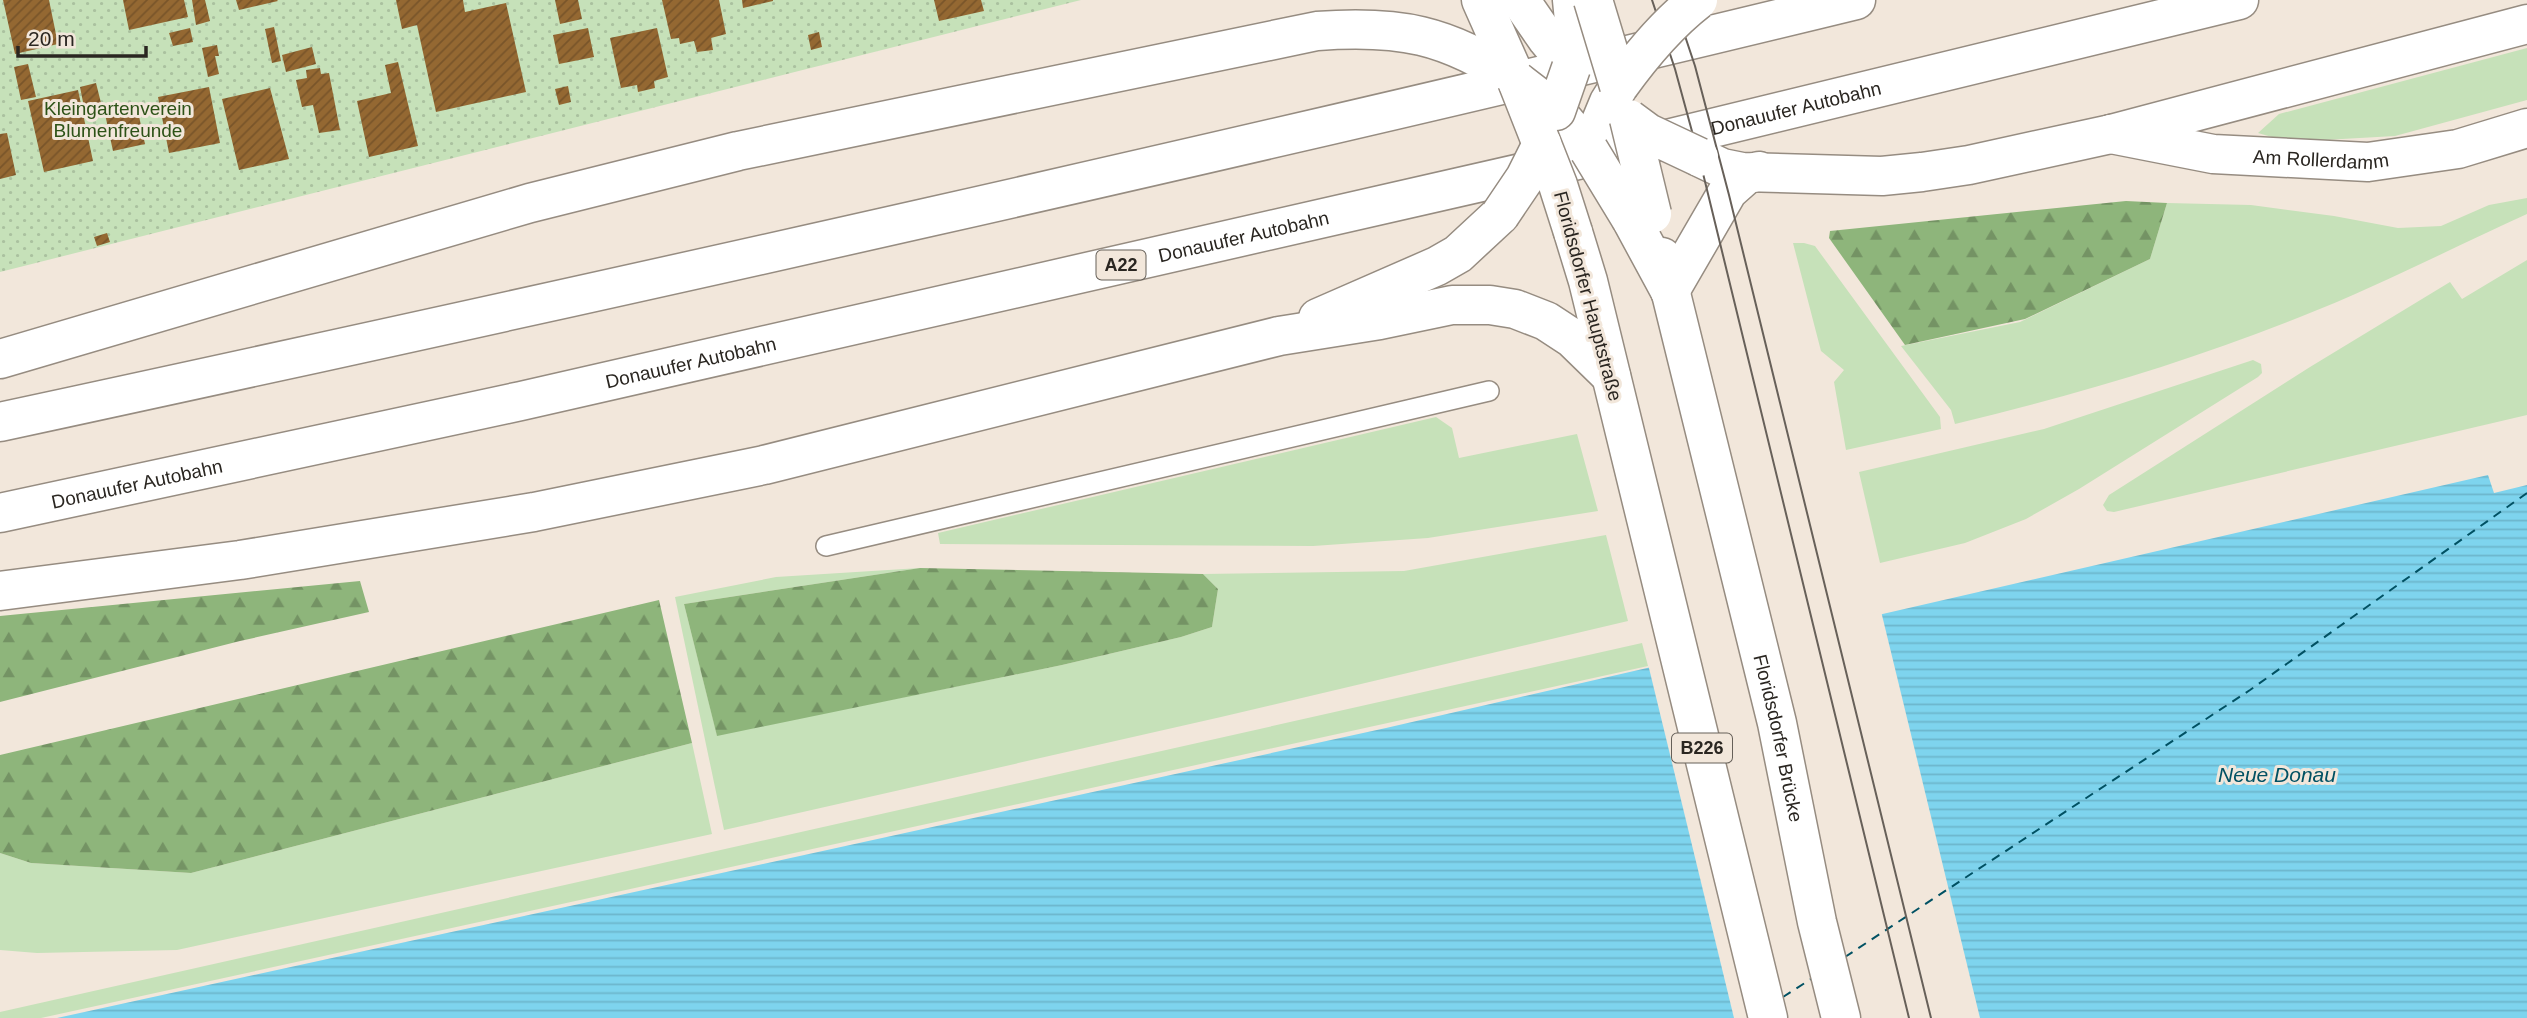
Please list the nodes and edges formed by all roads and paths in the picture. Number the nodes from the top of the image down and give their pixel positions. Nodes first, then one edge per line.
1 (1371, 0) edge
2 (1572, 0) edge
3 (1593, 0) edge
4 (1698, 0) edge
5 (1856, 0) edge
6 (2239, 0) edge
7 (1504, 7) edge
8 (2527, 24) edge
9 (1317, 31) junction
10 (1571, 68) junction
11 (1517, 81) junction
12 (1619, 103) junction
13 (1549, 128) junction
14 (2527, 128) edge
15 (2111, 134) junction
16 (1589, 150) junction
17 (1777, 172) junction
18 (1641, 216) junction
19 (1578, 231) junction
20 (1670, 291) junction
21 (1279, 336) junction
22 (0, 359) edge
23 (1611, 376) junction
24 (1489, 391) dead end
25 (0, 422) edge
26 (0, 513) edge
27 (826, 546) dead end
28 (0, 591) edge
29 (1768, 1018) edge
30 (1841, 1018) edge

1 - 9 main road
2 - 10 main road
3 - 12 main road, bridge
4 - 12 main road, bridge
5 - 25 main road
6 - 26 main road, Donauufer Autobahn / A22
7 - 10 main road
7 - 11 main road
8 - 15 main road
9 - 11 main road
9 - 22 main road
10 - 12 main road
10 - 13 main road, bridge
11 - 13 main road, bridge
12 - 16 main road
12 - 17 main road, bridge
12 - 18 main road, bridge
13 - 16 main road
13 - 19 main road, Floridsdorfer Hauptstraße, bridge
13 - 21 main road, bridge
14 - 15 main road, Am Rollerdamm
15 - 17 main road
16 - 18 main road, bridge
16 - 19 main road
17 - 20 main road
18 - 20 main road
19 - 23 main road, Floridsdorfer Hauptstraße / B226
20 - 30 main road, Floridsdorfer Brücke
21 - 23 main road
21 - 28 main road
23 - 29 main road, Floridsdorfer Hauptstraße / B226
24 - 27 lane

